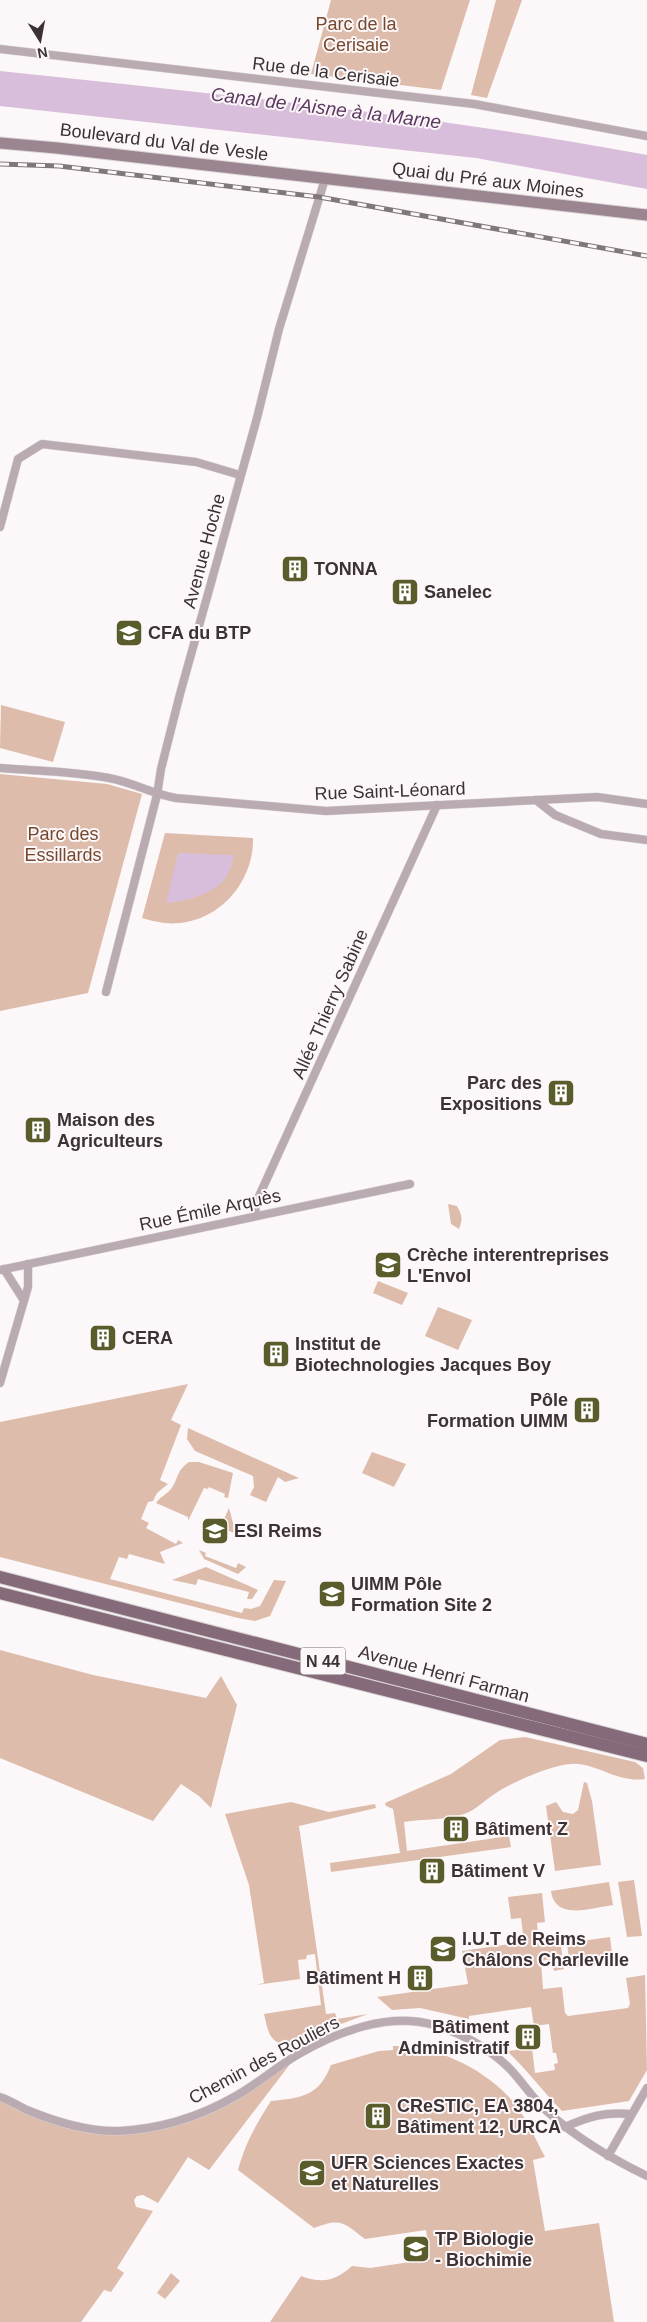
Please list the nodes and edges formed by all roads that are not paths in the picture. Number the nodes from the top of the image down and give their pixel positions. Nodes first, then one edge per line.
1 (0, 50) edge
2 (647, 136) edge
3 (0, 143) edge
4 (324, 179) junction
5 (647, 215) edge
6 (240, 475) junction
7 (0, 527) edge
8 (0, 768) edge
9 (157, 794) junction
10 (536, 800) junction
11 (647, 804) edge
12 (436, 805) junction
13 (647, 840) edge
14 (106, 992) dead end
15 (410, 1184) dead end
16 (256, 1216) junction
17 (28, 1264) junction
18 (2, 1269) edge
19 (23, 1299) junction
20 (0, 1383) edge
21 (0, 1577) edge
22 (0, 1593) edge
23 (647, 1744) edge
24 (647, 1756) edge
25 (647, 2088) edge
26 (0, 2097) edge
27 (632, 2114) junction
28 (565, 2127) junction
29 (608, 2156) junction
30 (647, 2176) edge

1 - 2 street, Rue de la Cerisaie
3 - 4 street, Boulevard du Val de Vesle
4 - 5 street, Quai du Pré aux Moines
4 - 6 street, Avenue Hoche
6 - 7 street
6 - 9 street, Avenue Hoche
8 - 9 street, Rue Saint-Léonard
9 - 12 street, Rue Saint-Léonard
9 - 14 street, Avenue Hoche
10 - 11 street, Rue Saint-Léonard
10 - 12 street, Rue Saint-Léonard
10 - 13 street
12 - 16 street, Allée Thierry Sabine
15 - 16 street, Rue Émile Arquès
16 - 17 street, Rue Émile Arquès
17 - 18 street, Rue Émile Arquès
17 - 19 street
18 - 19 street
19 - 20 street
21 - 23 main road, Avenue Henri Farman / N 44
22 - 24 main road, Avenue Henri Farman / N 44
25 - 27 street
26 - 28 street, Chemin des Rouliers
27 - 28 street
27 - 29 street
28 - 29 street, Chemin des Rouliers
29 - 30 street, Chemin des Rouliers

